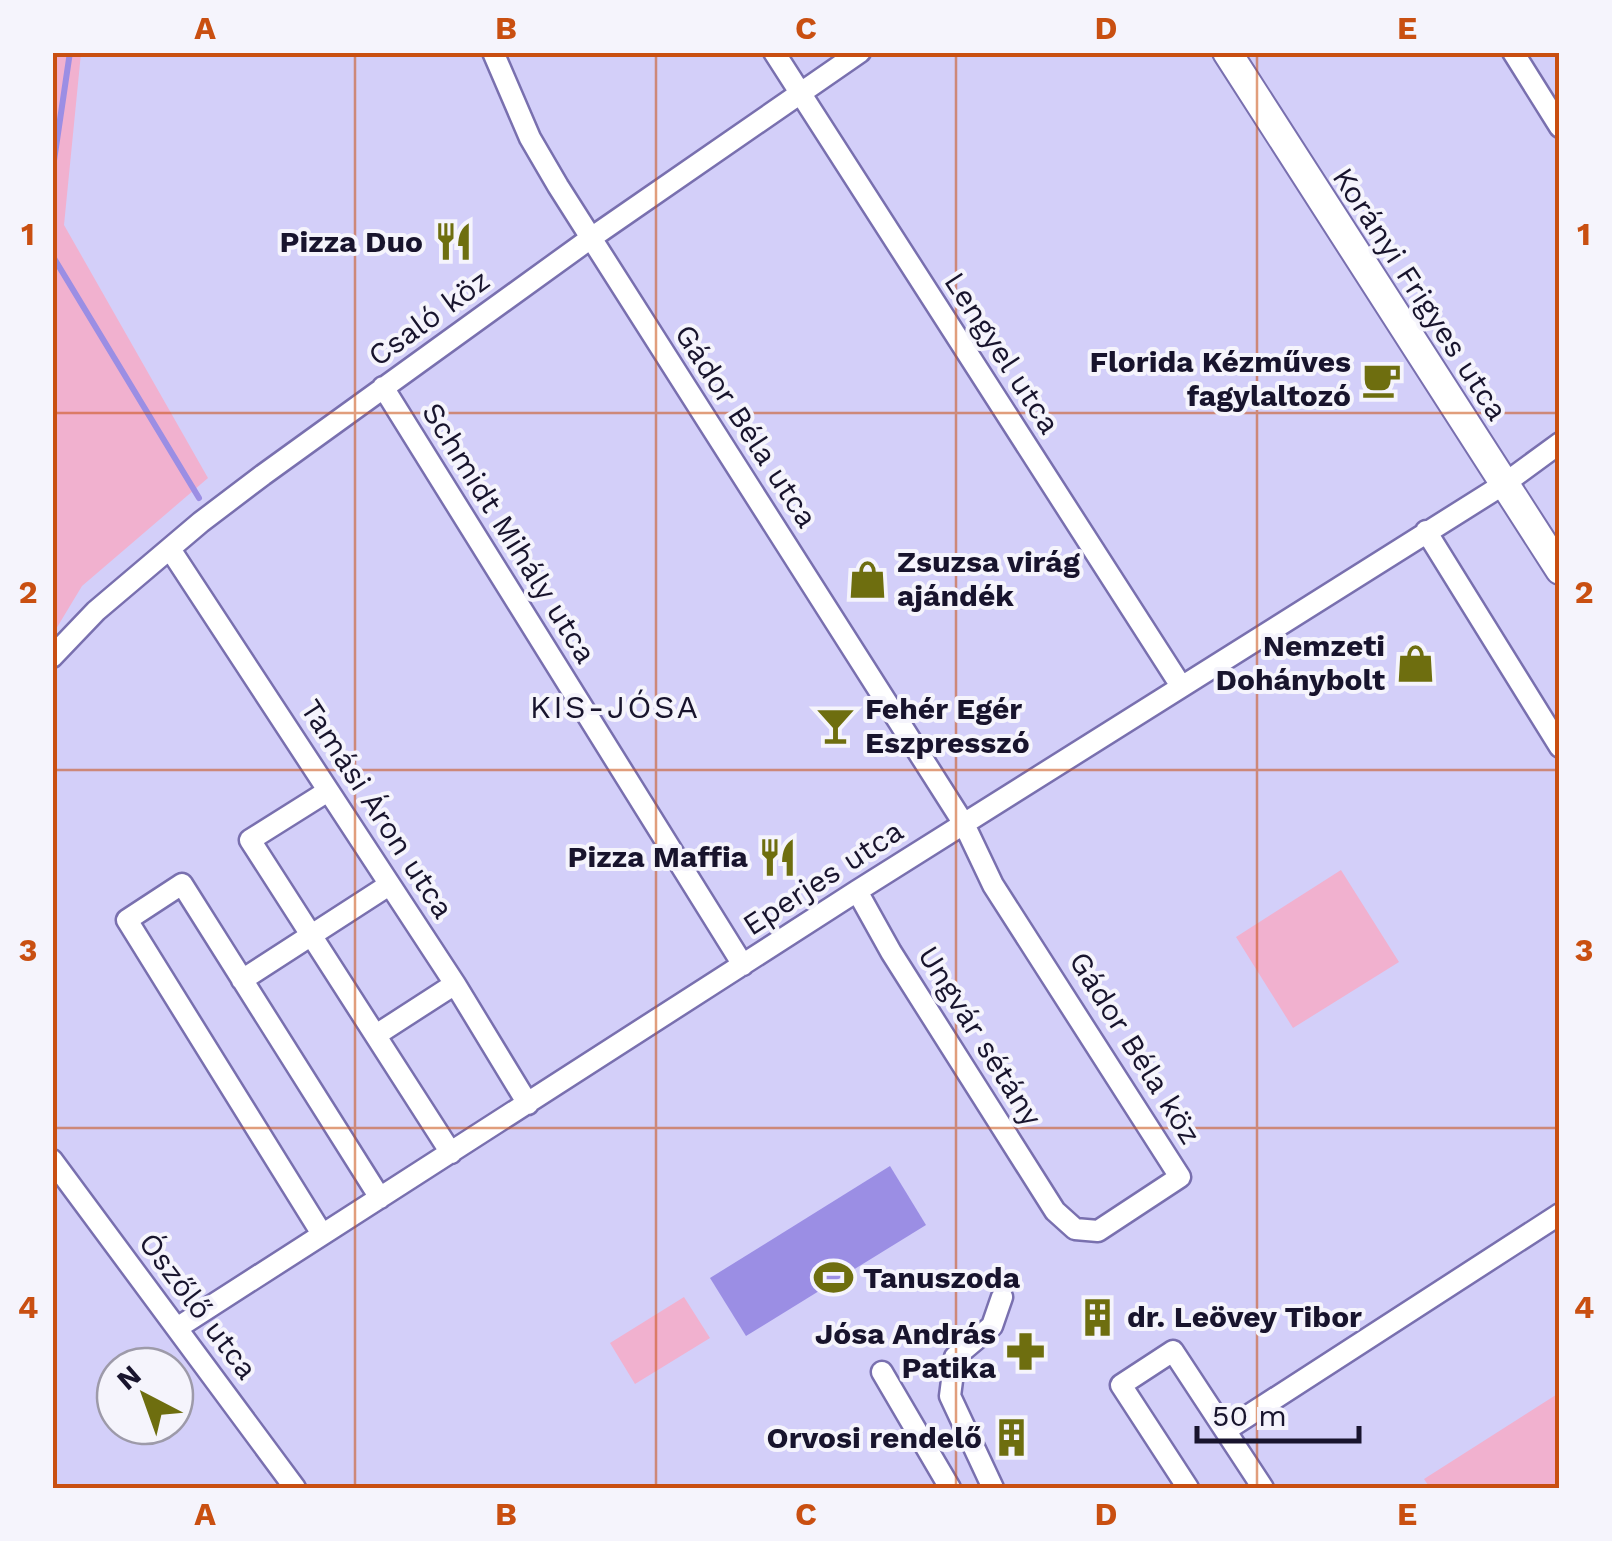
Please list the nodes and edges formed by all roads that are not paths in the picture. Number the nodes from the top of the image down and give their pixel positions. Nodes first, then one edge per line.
1 (493, 52) edge
2 (774, 52) edge
3 (860, 52) edge
4 (1227, 52) edge
5 (1513, 52) edge
6 (800, 95) junction
7 (1560, 127) edge
8 (590, 238) junction
9 (384, 387) junction
10 (1560, 443) edge
11 (1504, 484) junction
12 (1426, 532) junction
13 (170, 549) junction
14 (1560, 570) edge
15 (52, 657) edge
16 (1181, 686) junction
17 (1560, 746) edge
18 (328, 790) junction
19 (964, 824) junction
20 (389, 885) junction
21 (857, 890) junction
22 (312, 935) junction
23 (743, 965) junction
24 (242, 980) junction
25 (455, 984) junction
26 (376, 1034) junction
27 (528, 1104) junction
28 (452, 1152) junction
29 (52, 1160) edge
30 (380, 1198) junction
31 (1055, 1211) joint
32 (1560, 1214) edge
33 (322, 1234) junction
34 (1002, 1297) dead end
35 (177, 1328) junction
36 (882, 1372) dead end
37 (1226, 1430) junction
38 (295, 1488) edge
39 (950, 1488) edge
40 (993, 1488) edge
41 (1188, 1488) edge
42 (1263, 1488) edge

1 - 8 street, Gádor Béla utca
2 - 6 street, Lengyel utca
3 - 6 street, Csaló köz
4 - 11 street, Korányi Frigyes utca
5 - 7 street
6 - 8 street, Csaló köz
6 - 16 street, Lengyel utca
8 - 9 street, Csaló köz
8 - 19 street, Gádor Béla utca
9 - 13 street, Csaló köz
9 - 23 street, Schmidt Mihály utca
10 - 11 street, Eperjes utca
11 - 12 street, Eperjes utca
11 - 14 street, Korányi Frigyes utca
12 - 16 street, Eperjes utca
12 - 17 street
13 - 15 street, Csaló köz
13 - 18 street, Tamási Áron utca
16 - 19 street, Eperjes utca
18 - 20 street, Tamási Áron utca
18 - 22 street
19 - 21 street, Eperjes utca
19 - 31 street, Gádor Béla köz
20 - 22 street
20 - 25 street, Tamási Áron utca
21 - 23 street, Eperjes utca
21 - 31 street, Ungvár sétány
22 - 24 street
22 - 26 street
23 - 27 street, Eperjes utca
24 - 30 street
24 - 33 street
25 - 26 street
25 - 27 street, Tamási Áron utca
26 - 28 street
27 - 28 street, Eperjes utca
28 - 30 street, Eperjes utca
29 - 35 street, Ószőlő utca
30 - 33 street, Eperjes utca
32 - 37 street
33 - 35 street, Eperjes utca
34 - 40 street
35 - 38 street, Ószőlő utca
36 - 39 street
37 - 41 street
37 - 42 street

